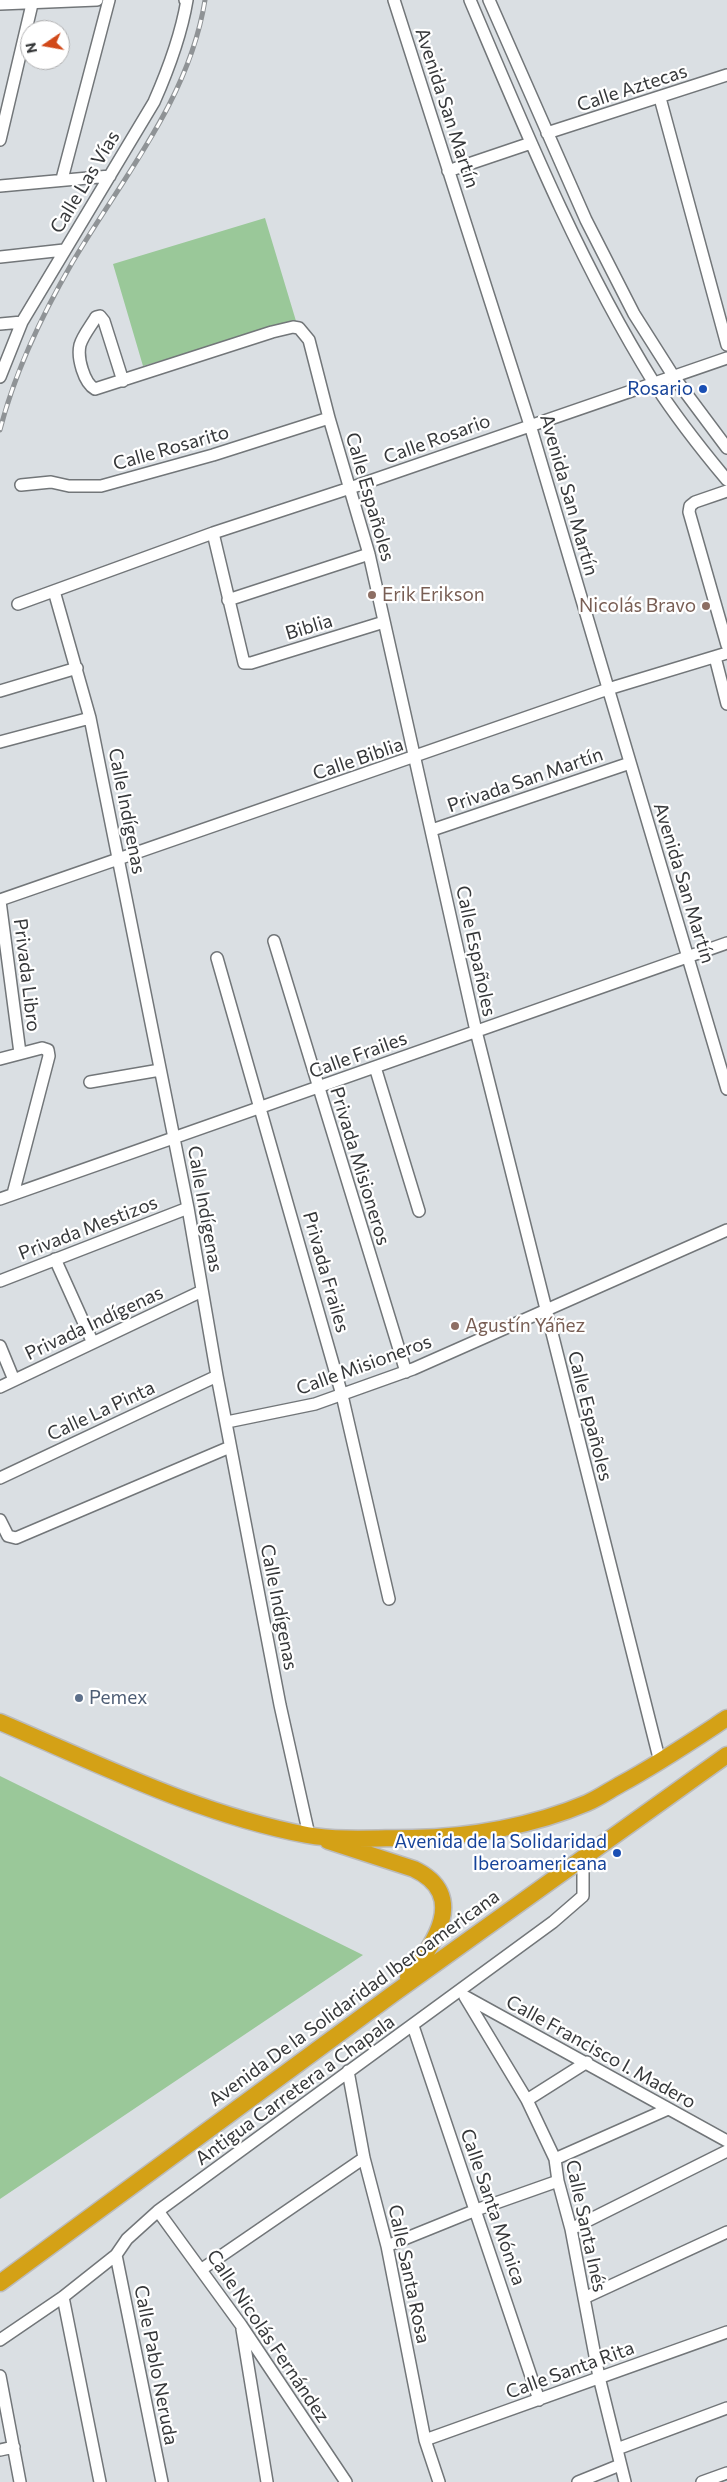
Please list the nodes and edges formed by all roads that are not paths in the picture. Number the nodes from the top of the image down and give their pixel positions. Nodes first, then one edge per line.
1 (97, 0) edge
2 (109, 0) edge
3 (186, 0) edge
4 (394, 0) edge
5 (470, 0) edge
6 (489, 0) edge
7 (33, 1) edge
8 (0, 4) edge
9 (727, 75) edge
10 (660, 98) junction
11 (547, 133) junction
12 (0, 140) edge
13 (531, 143) junction
14 (448, 172) junction
15 (110, 176) junction
16 (62, 180) junction
17 (0, 186) edge
18 (64, 250) junction
19 (0, 257) edge
20 (22, 322) junction
21 (0, 324) edge
22 (727, 345) edge
23 (727, 358) edge
24 (0, 377) edge
25 (674, 377) junction
26 (123, 381) junction
27 (655, 384) junction
28 (329, 418) junction
29 (530, 425) junction
30 (727, 448) edge
31 (727, 480) edge
32 (20, 485) dead end
33 (350, 488) junction
34 (727, 491) edge
35 (213, 533) junction
36 (369, 554) junction
37 (54, 592) junction
38 (228, 600) junction
39 (18, 604) dead end
40 (384, 622) junction
41 (727, 645) edge
42 (727, 653) edge
43 (715, 657) junction
44 (76, 668) junction
45 (608, 689) junction
46 (0, 691) edge
47 (727, 704) edge
48 (90, 718) junction
49 (0, 742) edge
50 (415, 758) junction
51 (630, 763) junction
52 (432, 830) junction
53 (119, 860) junction
54 (0, 900) edge
55 (274, 941) dead end
56 (727, 943) edge
57 (687, 956) junction
58 (217, 958) dead end
59 (476, 1031) junction
60 (20, 1053) junction
61 (0, 1059) edge
62 (375, 1067) junction
63 (160, 1070) junction
64 (90, 1082) dead end
65 (318, 1087) junction
66 (727, 1088) edge
67 (261, 1108) junction
68 (175, 1138) junction
69 (13, 1194) junction
70 (0, 1200) edge
71 (188, 1208) junction
72 (419, 1211) dead end
73 (727, 1230) edge
74 (55, 1259) junction
75 (0, 1281) edge
76 (202, 1290) junction
77 (545, 1309) junction
78 (92, 1341) junction
79 (0, 1346) edge
80 (406, 1372) junction
81 (216, 1376) junction
82 (14, 1380) junction
83 (0, 1387) edge
84 (342, 1395) junction
85 (227, 1422) junction
86 (230, 1448) junction
87 (0, 1478) edge
88 (0, 1520) edge
89 (389, 1599) dead end
90 (727, 1718) edge
91 (0, 1722) edge
92 (727, 1755) edge
93 (660, 1762) junction
94 (309, 1835) junction
95 (582, 1856) junction
96 (393, 1994) junction
97 (461, 1995) junction
98 (413, 2026) junction
99 (587, 2062) junction
100 (348, 2071) junction
101 (527, 2100) junction
102 (668, 2109) junction
103 (727, 2141) edge
104 (727, 2151) edge
105 (364, 2158) junction
106 (555, 2159) junction
107 (558, 2181) junction
108 (476, 2210) junction
109 (158, 2211) junction
110 (571, 2228) junction
111 (727, 2232) edge
112 (387, 2246) junction
113 (116, 2254) junction
114 (202, 2269) junction
115 (0, 2283) edge
116 (63, 2297) junction
117 (584, 2298) junction
118 (241, 2325) junction
119 (727, 2332) edge
120 (0, 2340) edge
121 (0, 2376) edge
122 (599, 2377) junction
123 (539, 2400) junction
124 (727, 2408) edge
125 (425, 2440) junction
126 (14, 2447) junction
127 (617, 2449) junction
128 (0, 2450) edge
129 (620, 2465) junction
130 (727, 2473) edge
131 (20, 2482) edge
132 (100, 2482) edge
133 (162, 2482) edge
134 (267, 2482) edge
135 (346, 2482) edge
136 (440, 2482) edge
137 (578, 2482) edge
138 (625, 2482) edge
139 (702, 2482) edge

1 - 7 street
2 - 16 street
3 - 15 street, Calle Las Vías
4 - 14 street, Avenida San Martín
5 - 13 street
6 - 11 street
7 - 8 street
7 - 12 street
9 - 10 street, Calle Aztecas
10 - 11 street, Calle Aztecas
10 - 22 street
11 - 25 street
13 - 14 street
13 - 27 street
14 - 29 street, Avenida San Martín
15 - 16 street
15 - 18 street, Calle Las Vías
16 - 17 street
18 - 19 street
18 - 20 street, Calle Las Vías
20 - 21 street
20 - 24 street, Calle Las Vías
23 - 25 street, Calle Rosario
25 - 27 street, Calle Rosario
25 - 30 street
26 - 26 street, Calle Españoles
26 - 28 street, Calle Españoles
27 - 29 street, Calle Rosario
27 - 31 street
28 - 32 street, Calle Rosarito
28 - 33 street, Calle Españoles
29 - 33 street, Calle Rosario
29 - 45 street, Avenida San Martín
33 - 35 street, Calle Rosario
33 - 36 street, Calle Españoles
34 - 41 street
35 - 37 street, Calle Rosario
35 - 38 street
36 - 38 street
36 - 40 street, Calle Españoles
37 - 39 street, Calle Rosario
37 - 44 street, Calle Indígenas
38 - 40 street, Biblia
40 - 50 street, Calle Españoles
42 - 43 street, Calle Biblia
43 - 45 street, Calle Biblia
43 - 47 street
44 - 46 street
44 - 48 street, Calle Indígenas
45 - 50 street, Calle Biblia
45 - 51 street, Avenida San Martín
48 - 49 street
48 - 53 street, Calle Indígenas
50 - 52 street, Calle Españoles
50 - 53 street, Calle Biblia
51 - 52 street, Privada San Martín
51 - 57 street, Avenida San Martín
52 - 59 street, Calle Españoles
53 - 54 street, Calle Biblia
53 - 63 street, Calle Indígenas
54 - 60 street, Privada Libro
55 - 65 street, Privada Misioneros
56 - 57 street, Calle Frailes
57 - 59 street, Calle Frailes
57 - 66 street, Avenida San Martín
58 - 67 street, Privada Frailes
59 - 62 street, Calle Frailes
59 - 77 street, Calle Españoles
60 - 61 street
60 - 69 street
62 - 65 street, Calle Frailes
62 - 72 street
63 - 64 street
63 - 68 street, Calle Indígenas
65 - 67 street, Calle Frailes
65 - 80 street, Privada Misioneros
67 - 68 street, Calle Frailes
67 - 84 street, Privada Frailes
68 - 69 street, Calle Frailes
68 - 71 street, Calle Indígenas
69 - 70 street, Calle Frailes
71 - 74 street, Privada Mestizos
71 - 76 street, Calle Indígenas
73 - 77 street, Calle Misioneros
74 - 75 street, Privada Mestizos
74 - 78 street
76 - 78 street, Privada Indígenas
76 - 81 street, Calle Indígenas
77 - 80 street, Calle Misioneros
77 - 93 street, Calle Españoles
78 - 82 street, Privada Indígenas
79 - 82 street
80 - 84 street, Calle Misioneros
81 - 85 street, Calle Indígenas
81 - 87 street, Calle La Pinta
82 - 83 street, Privada Indígenas
84 - 85 street, Calle Misioneros
84 - 89 street, Privada Frailes
85 - 86 street, Calle Indígenas
86 - 88 street
86 - 94 street, Calle Indígenas
90 - 93 highway
91 - 94 highway
92 - 95 highway, Avenida De la Solidaridad Iberoamericana
93 - 94 highway
94 - 96 highway
95 - 96 highway, Avenida De la Solidaridad Iberoamericana
95 - 97 street, Antigua Carretera a Chapala
96 - 115 highway, Avenida De la Solidaridad Iberoamericana
97 - 98 street, Antigua Carretera a Chapala
97 - 99 street, Calle Francisco I. Madero
97 - 101 street, Calle Santa Inés
98 - 100 street, Antigua Carretera a Chapala
98 - 108 street, Calle Santa Mónica
99 - 101 street
99 - 102 street, Calle Francisco I. Madero
100 - 105 street, Calle Santa Rosa
100 - 109 street, Antigua Carretera a Chapala
101 - 106 street, Calle Santa Inés
102 - 103 street, Calle Francisco I. Madero
102 - 106 street
104 - 110 street
105 - 112 street, Calle Santa Rosa
105 - 114 street
106 - 107 street, Calle Santa Inés
107 - 108 street
107 - 110 street, Calle Santa Inés
108 - 112 street
108 - 123 street, Calle Santa Mónica
109 - 113 street, Antigua Carretera a Chapala
109 - 114 street, Calle Nicolás Fernández
110 - 117 street, Calle Santa Inés
111 - 117 street
112 - 125 street, Calle Santa Rosa
113 - 116 street, Antigua Carretera a Chapala
113 - 133 street, Calle Pablo Neruda
114 - 118 street, Calle Nicolás Fernández
116 - 120 street, Antigua Carretera a Chapala
116 - 132 street
117 - 122 street, Calle Santa Inés
118 - 134 street
118 - 135 street, Calle Nicolás Fernández
119 - 122 street, Calle Santa Rita
121 - 126 street
122 - 123 street, Calle Santa Rita
122 - 127 street, Calle Santa Inés
123 - 125 street, Calle Santa Rita
124 - 127 street
125 - 136 street, Calle Santa Rosa
126 - 128 street
126 - 131 street
127 - 129 street, Calle Santa Inés
129 - 137 street
129 - 138 street, Calle Santa Inés
130 - 139 street

